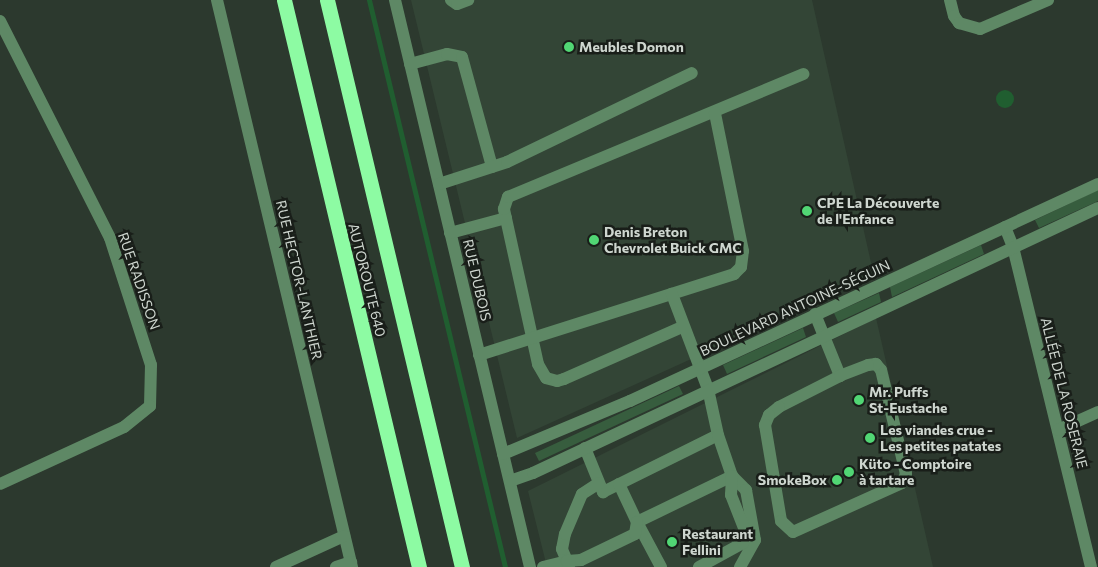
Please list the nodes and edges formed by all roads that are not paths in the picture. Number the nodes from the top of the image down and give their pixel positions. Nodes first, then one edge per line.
1 (217, 0) edge
2 (284, 0) edge
3 (327, 0) edge
4 (395, 0) edge
5 (451, 0) edge
6 (468, 0) edge
7 (950, 0) edge
8 (1048, 0) edge
9 (0, 21) edge
10 (410, 64) junction
11 (692, 73) dead end
12 (803, 74) dead end
13 (715, 113) junction
14 (492, 167) junction
15 (439, 184) junction
16 (1098, 184) edge
17 (1098, 208) edge
18 (506, 218) junction
19 (1005, 227) junction
20 (450, 232) junction
21 (1013, 247) junction
22 (672, 294) junction
23 (815, 314) junction
24 (682, 327) junction
25 (824, 336) junction
26 (533, 338) junction
27 (479, 354) junction
28 (700, 369) junction
29 (840, 376) junction
30 (708, 389) junction
31 (1098, 412) edge
32 (1058, 430) junction
33 (718, 435) junction
34 (584, 448) junction
35 (503, 454) junction
36 (732, 476) junction
37 (510, 481) junction
38 (600, 483) junction
39 (0, 484) edge
40 (619, 484) junction
41 (637, 522) junction
42 (344, 536) junction
43 (351, 564) edge
44 (568, 564) edge
45 (276, 567) edge
46 (336, 567) edge
47 (419, 567) edge
48 (462, 567) edge
49 (530, 567) edge
50 (543, 567) edge
51 (661, 567) edge
52 (699, 567) edge
53 (740, 567) edge
54 (1091, 567) edge

1 - 42 street, RUE HECTOR-LANTHIER
2 - 47 highway, AUTOROUTE 640
3 - 48 highway, AUTOROUTE 640
4 - 10 street, RUE DUBOIS
5 - 6 street
7 - 8 street
9 - 39 street, RUE RADISSON
10 - 14 street
10 - 15 street, RUE DUBOIS
11 - 14 street
12 - 13 street
13 - 18 street
13 - 22 street
14 - 15 street
15 - 20 street, RUE DUBOIS
16 - 19 street, BOULEVARD ANTOINE-SÉGUIN
17 - 21 street
18 - 20 street
18 - 26 street
19 - 21 street, ALLÉE DE LA ROSERAIE
19 - 23 street, BOULEVARD ANTOINE-SÉGUIN
20 - 27 street, RUE DUBOIS
21 - 25 street
21 - 32 street, ALLÉE DE LA ROSERAIE
22 - 24 street
22 - 26 street
23 - 25 street
23 - 28 street, BOULEVARD ANTOINE-SÉGUIN
24 - 26 street
24 - 28 street
25 - 29 street
25 - 30 street
26 - 27 street
27 - 35 street, RUE DUBOIS
28 - 30 street
28 - 35 street, BOULEVARD ANTOINE-SÉGUIN
29 - 29 street
30 - 33 street
30 - 34 street
31 - 32 street
32 - 54 street, ALLÉE DE LA ROSERAIE
33 - 36 street
33 - 40 street
34 - 37 street
34 - 38 street
35 - 37 street, RUE DUBOIS
36 - 41 street
36 - 52 street
36 - 53 street
37 - 49 street, RUE DUBOIS
38 - 40 street
38 - 44 street
40 - 41 street
41 - 44 street
41 - 51 street
42 - 43 street, RUE HECTOR-LANTHIER
42 - 45 street
43 - 46 street
44 - 50 street

